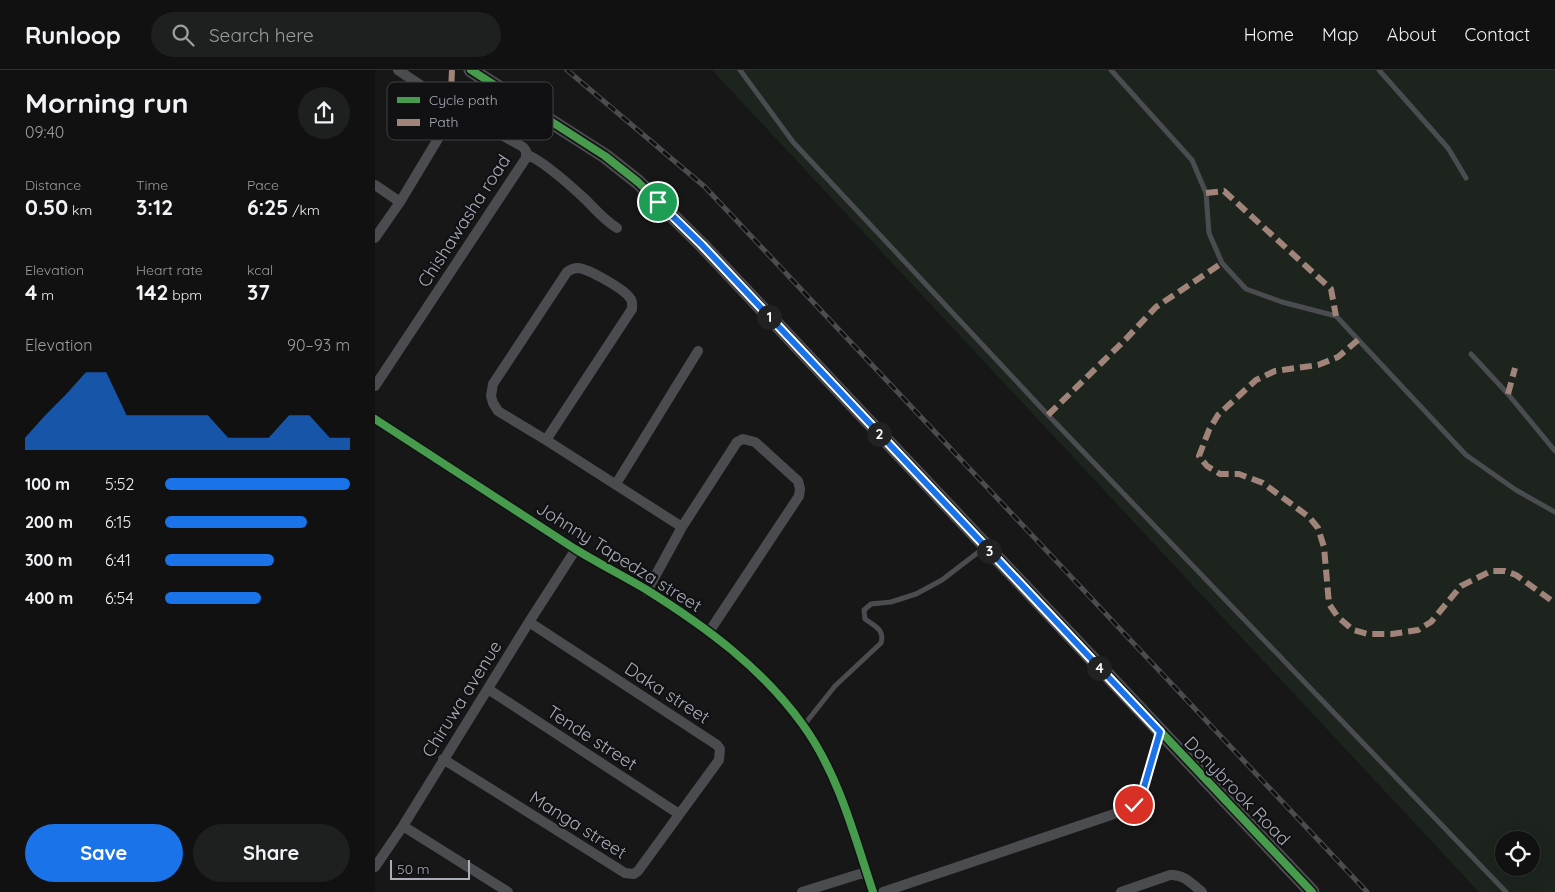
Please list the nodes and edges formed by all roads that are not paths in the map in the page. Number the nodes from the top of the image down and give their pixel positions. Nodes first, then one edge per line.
1 (398, 70) edge
2 (471, 70) edge
3 (740, 70) edge
4 (1111, 70) edge
5 (1379, 70) edge
6 (416, 82) edge
7 (490, 82) edge
8 (553, 123) edge
9 (437, 140) edge
10 (511, 140) edge
11 (526, 154) junction
12 (1466, 178) dead end
13 (375, 184) edge
14 (400, 202) junction
15 (617, 228) dead end
16 (375, 238) edge
17 (698, 351) dead end
18 (1471, 354) dead end
19 (375, 386) edge
20 (375, 419) edge
21 (546, 440) junction
22 (1555, 451) edge
23 (615, 484) junction
24 (1555, 512) edge
25 (682, 527) junction
26 (985, 547) junction
27 (576, 549) junction
28 (647, 591) junction
29 (529, 622) junction
30 (709, 632) junction
31 (488, 689) junction
32 (803, 726) junction
33 (1160, 732) junction
34 (443, 759) junction
35 (679, 814) junction
36 (403, 826) junction
37 (375, 866) edge
38 (866, 872) junction
39 (508, 892) edge
40 (801, 892) edge
41 (873, 892) edge
42 (883, 892) edge
43 (1121, 892) edge
44 (1202, 892) edge
45 (1312, 892) edge
46 (1507, 892) edge

1 - 6 street, Chishawasha road
2 - 7 street, Donybrook Road
3 - 46 lane
4 - 24 lane
5 - 12 lane
8 - 26 street, Donybrook Road
9 - 14 street
10 - 11 street, Chishawasha road
11 - 15 street
11 - 19 street, Chishawasha road
13 - 14 street
14 - 16 street
17 - 23 street
18 - 22 lane
20 - 27 street, Johnny Tapedza street
21 - 21 street
21 - 23 street
23 - 25 street
25 - 28 street
25 - 30 street
26 - 32 lane
26 - 33 street, Donybrook Road
27 - 28 street, Johnny Tapedza street
27 - 29 street, Chiruwa avenue
28 - 30 street, Johnny Tapedza street
29 - 31 street, Chiruwa avenue
29 - 35 street, Daka street
30 - 32 street, Johnny Tapedza street
31 - 34 street, Chiruwa avenue
31 - 35 street, Tende street
32 - 38 street, Johnny Tapedza street
33 - 42 street
33 - 45 street, Donybrook Road
34 - 35 street, Manga street
34 - 36 street, Chiruwa avenue
36 - 37 street, Chiruwa avenue
36 - 39 street
38 - 40 street
38 - 41 street, Johnny Tapedza street
43 - 44 street

